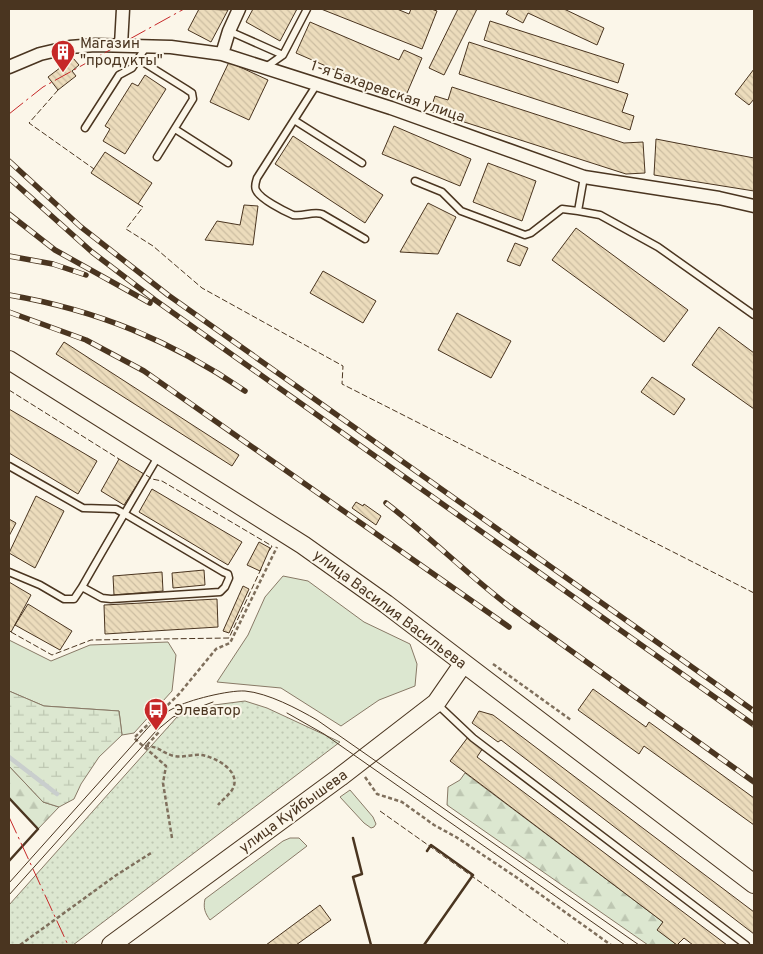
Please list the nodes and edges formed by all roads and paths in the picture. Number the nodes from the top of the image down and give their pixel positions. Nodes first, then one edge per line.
1 (123, 9) edge
2 (239, 9) edge
3 (307, 9) edge
4 (229, 31) junction
5 (121, 45) junction
6 (146, 46) junction
7 (222, 54) junction
8 (283, 55) junction
9 (138, 59) junction
10 (10, 64) edge
11 (266, 68) junction
12 (317, 84) junction
13 (294, 120) junction
14 (86, 128) dead end
15 (175, 129) junction
16 (158, 156) dead end
17 (228, 163) dead end
18 (362, 163) dead end
19 (584, 178) junction
20 (415, 181) dead end
21 (754, 206) edge
22 (578, 211) junction
23 (365, 239) dead end
24 (754, 316) edge
25 (9, 360) edge
26 (159, 454) junction
27 (9, 466) edge
28 (124, 514) junction
29 (278, 546) dead end
30 (9, 572) edge
31 (82, 587) junction
32 (463, 664) junction
33 (521, 684) dead end
34 (436, 703) junction
35 (571, 720) dead end
36 (159, 732) dead end
37 (145, 746) junction
38 (356, 765) junction
39 (218, 804) dead end
40 (172, 838) dead end
41 (151, 853) dead end
42 (754, 884) edge
43 (20, 945) edge
44 (111, 945) edge
45 (611, 945) edge
46 (746, 945) edge

1 - 5 street
2 - 4 street
3 - 8 lane
4 - 7 street
4 - 8 lane
5 - 6 street, 1-я Бахаревская улица
5 - 10 street, 1-я Бахаревская улица
6 - 7 street, 1-я Бахаревская улица
6 - 9 lane
7 - 11 street, 1-я Бахаревская улица
8 - 11 lane
9 - 14 lane
9 - 15 lane
11 - 12 street, 1-я Бахаревская улица
12 - 13 lane
12 - 19 street, 1-я Бахаревская улица
13 - 18 lane
13 - 23 lane
15 - 16 lane
15 - 17 lane
19 - 21 street, 1-я Бахаревская улица
19 - 22 lane
20 - 22 lane
22 - 24 lane
25 - 26 main road, улица Василия Васильева
26 - 28 lane
26 - 32 main road, улица Василия Васильева
27 - 28 lane
28 - 31 lane
28 - 31 lane
29 - 37 path
30 - 31 lane
32 - 34 main road, улица Куйбышева
32 - 42 main road, улица Василия Васильева
33 - 35 path
34 - 38 main road, улица Куйбышева
34 - 46 lane
36 - 37 path
37 - 39 path
37 - 40 path
38 - 44 main road, улица Куйбышева
38 - 45 path
41 - 43 path

